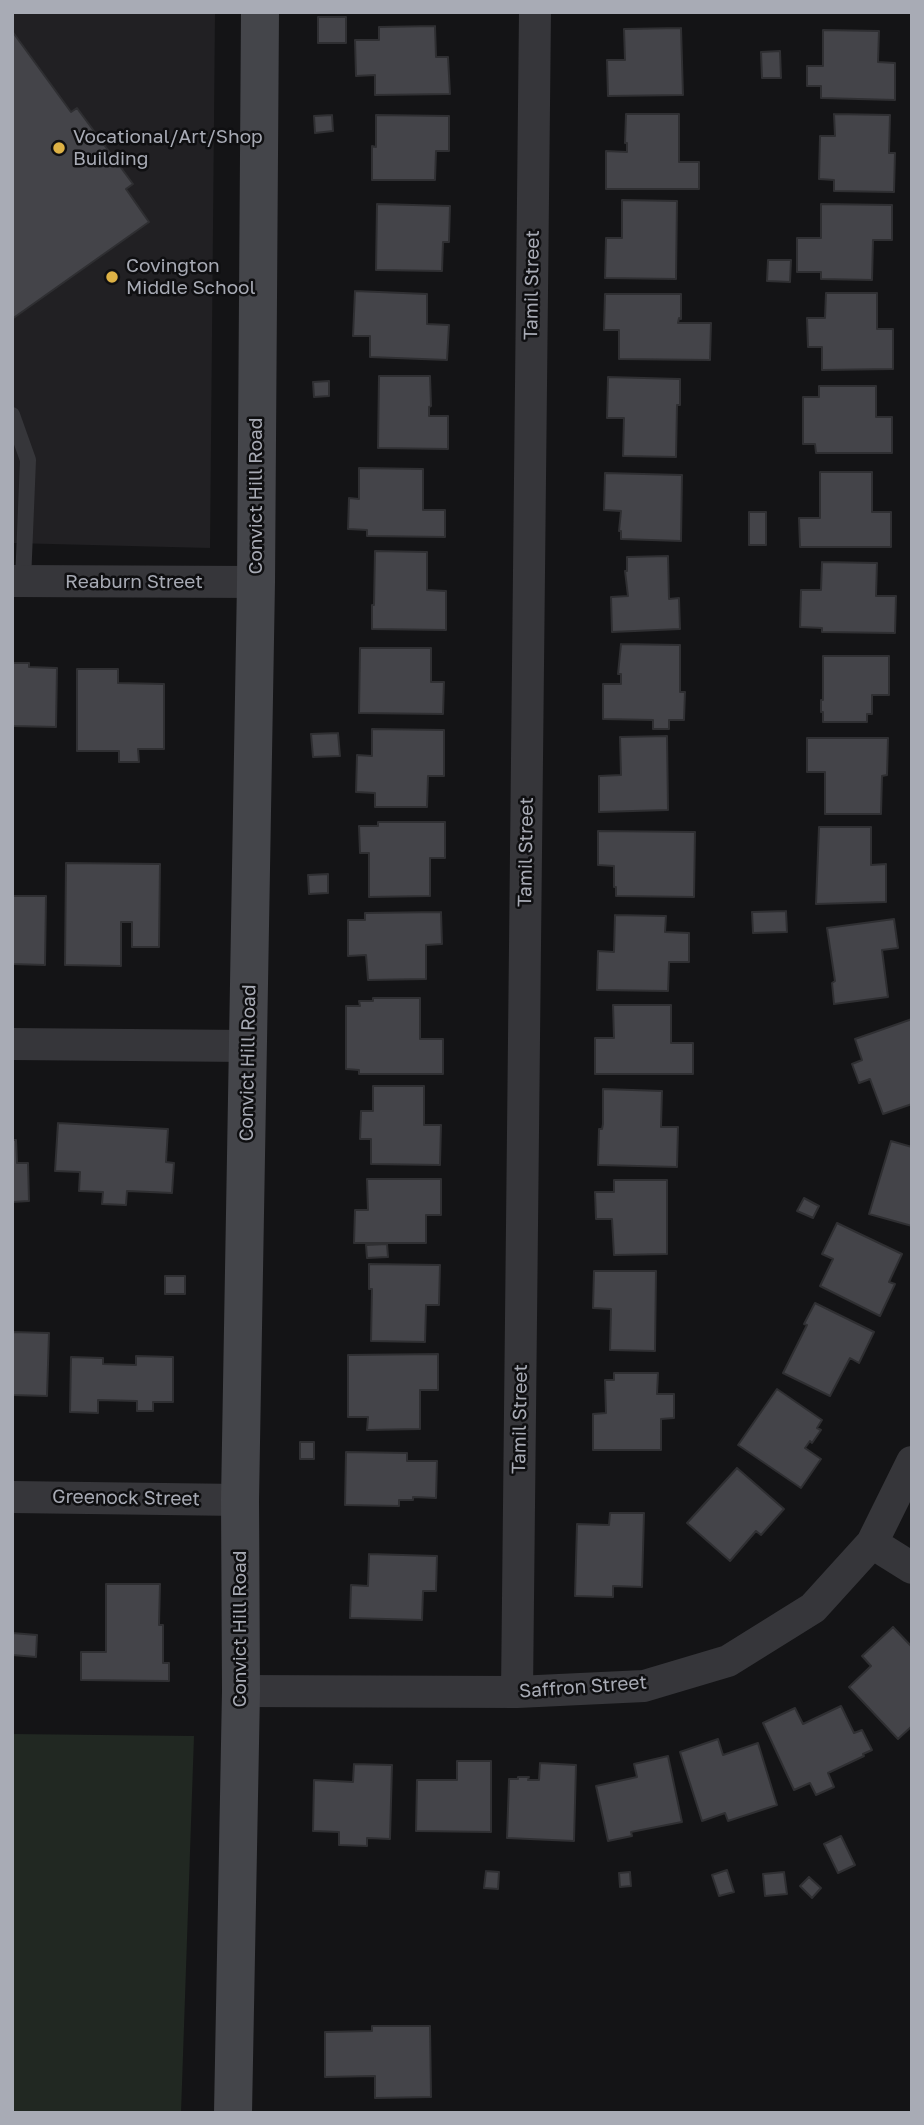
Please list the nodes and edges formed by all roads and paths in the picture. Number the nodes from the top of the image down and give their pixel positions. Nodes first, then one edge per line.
1 (260, 12) edge
2 (535, 12) edge
3 (12, 415) edge
4 (18, 581) edge
5 (256, 582) junction
6 (12, 1044) edge
7 (248, 1046) junction
8 (912, 1462) edge
9 (12, 1497) edge
10 (240, 1500) junction
11 (872, 1543) junction
12 (912, 1568) edge
13 (241, 1691) junction
14 (517, 1692) junction
15 (233, 2113) edge

1 - 5 street, Convict Hill Road
2 - 14 street, Tamil Street
3 - 4 lane
4 - 5 street, Reaburn Street
5 - 7 street, Convict Hill Road
6 - 7 street
7 - 10 street, Convict Hill Road
8 - 11 street, Saffron Street
9 - 10 street, Greenock Street
10 - 13 street, Convict Hill Road
11 - 12 street
11 - 14 street, Saffron Street
13 - 14 street, Saffron Street
13 - 15 street, Convict Hill Road

